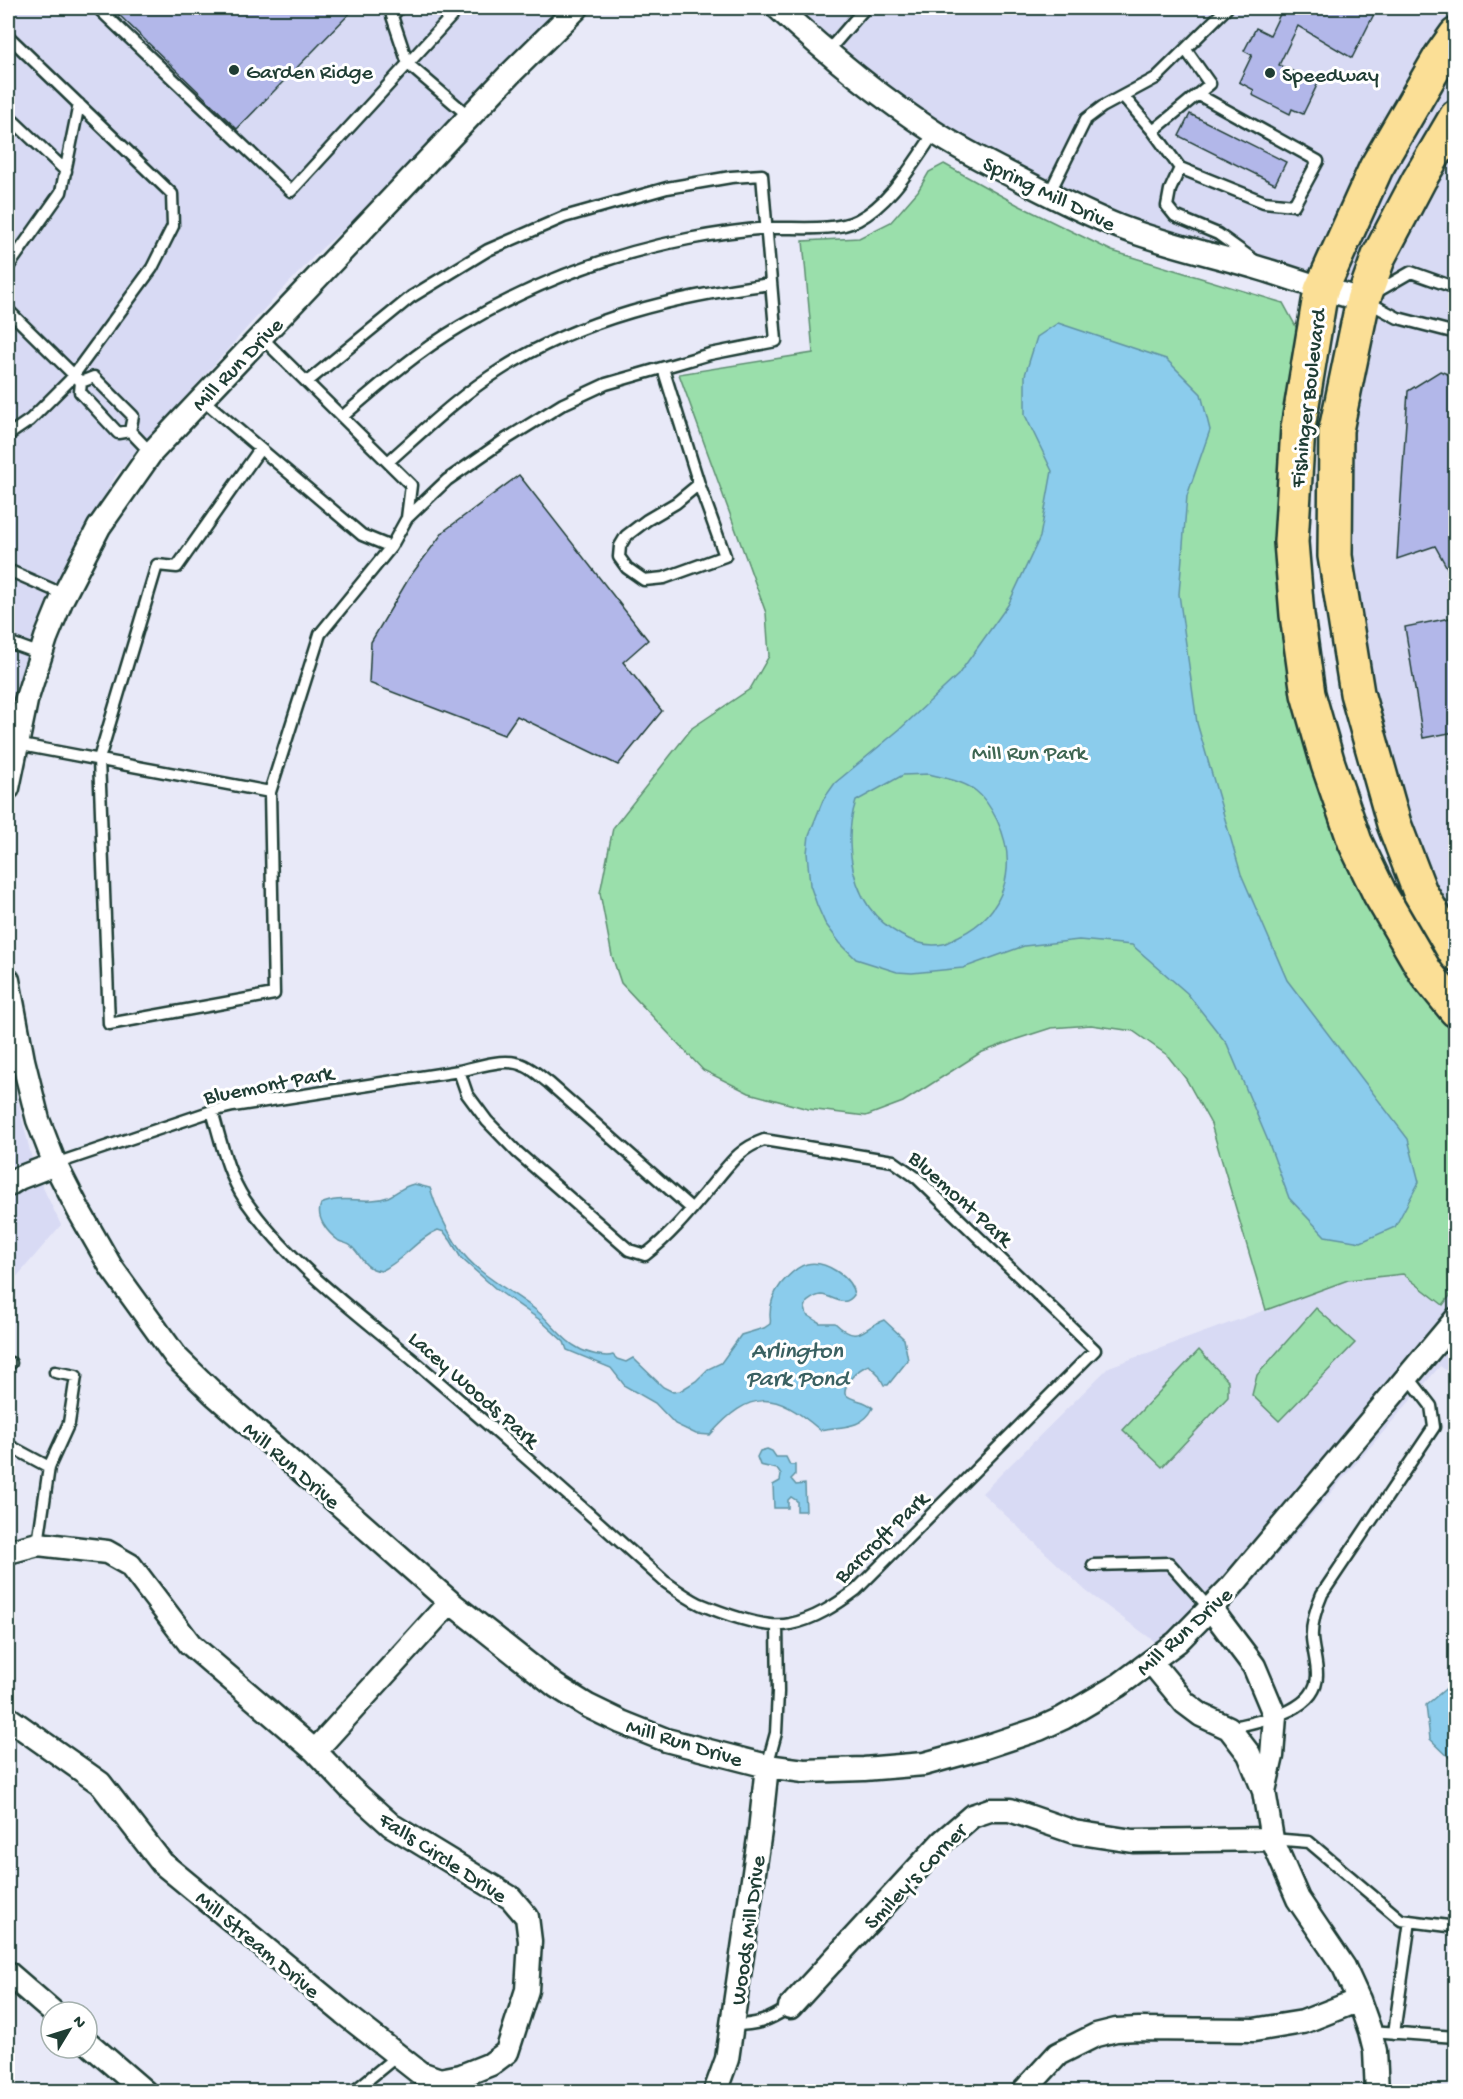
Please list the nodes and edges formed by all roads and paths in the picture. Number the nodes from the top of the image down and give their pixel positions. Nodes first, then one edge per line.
1 (98, 8) edge
2 (399, 8) edge
3 (459, 8) edge
4 (577, 8) edge
5 (778, 8) edge
6 (865, 8) edge
7 (1227, 8) edge
8 (1455, 35) edge
9 (8, 36) edge
10 (1186, 50) junction
11 (828, 51) junction
12 (408, 64) junction
13 (1199, 95) junction
14 (1123, 96) junction
15 (79, 104) junction
16 (8, 116) edge
17 (470, 117) junction
18 (1455, 117) edge
19 (1153, 131) junction
20 (935, 132) junction
21 (1180, 168) junction
22 (66, 171) junction
23 (1049, 194) junction
24 (767, 228) junction
25 (8, 267) edge
26 (1271, 272) junction
27 (771, 284) junction
28 (1455, 288) edge
29 (1321, 290) junction
30 (1363, 300) junction
31 (8, 310) edge
32 (1455, 333) edge
33 (261, 337) junction
34 (663, 368) junction
35 (78, 378) junction
36 (308, 382) junction
37 (202, 399) junction
38 (342, 417) junction
39 (130, 431) junction
40 (8, 435) edge
41 (260, 448) junction
42 (151, 453) junction
43 (388, 462) junction
44 (699, 484) junction
45 (407, 518) junction
46 (391, 547) junction
47 (8, 570) edge
48 (65, 595) junction
49 (8, 642) edge
50 (41, 654) junction
51 (16, 744) junction
52 (99, 759) junction
53 (8, 788) edge
54 (270, 792) junction
55 (1455, 954) edge
56 (8, 980) edge
57 (1455, 1010) edge
58 (459, 1071) junction
59 (212, 1111) junction
60 (55, 1164) junction
61 (8, 1185) edge
62 (692, 1209) junction
63 (1455, 1319) edge
64 (1095, 1350) joint
65 (55, 1372) dead end
66 (1407, 1375) junction
67 (8, 1445) edge
68 (50, 1467) junction
69 (38, 1544) junction
70 (8, 1552) edge
71 (1093, 1565) dead end
72 (450, 1602) junction
73 (1211, 1610) junction
74 (777, 1626) junction
75 (1152, 1663) junction
76 (1275, 1716) junction
77 (8, 1718) edge
78 (1229, 1728) junction
79 (315, 1751) junction
80 (767, 1766) junction
81 (1264, 1791) junction
82 (1272, 1839) junction
83 (1410, 1922) junction
84 (1455, 1927) edge
85 (8, 1973) edge
86 (39, 2000) edge
87 (1359, 2000) junction
88 (790, 2007) joint
89 (520, 2016) joint
90 (732, 2025) junction
91 (1370, 2031) junction
92 (1394, 2033) junction
93 (1455, 2037) edge
94 (99, 2052) edge
95 (398, 2055) junction
96 (145, 2091) edge
97 (352, 2091) edge
98 (715, 2091) edge
99 (1023, 2091) edge
100 (1377, 2091) edge

1 - 12 lane
2 - 12 lane
3 - 12 lane
4 - 17 street, Mill Run Drive
5 - 11 street, Spring Mill Drive
6 - 11 lane
7 - 10 lane
8 - 29 main road, Fishinger Boulevard
9 - 15 lane
10 - 13 lane
10 - 14 lane
11 - 20 street, Spring Mill Drive
12 - 17 lane
13 - 19 lane
13 - 21 lane
14 - 19 lane
14 - 23 lane
15 - 22 lane
15 - 35 lane
16 - 22 lane
17 - 33 street, Mill Run Drive
18 - 30 main road, Fishinger Boulevard
19 - 21 lane
20 - 23 street, Spring Mill Drive
20 - 24 lane
21 - 26 lane
22 - 25 lane
23 - 26 street, Spring Mill Drive
24 - 27 lane
24 - 36 lane
24 - 38 lane
26 - 29 street, Spring Mill Drive
27 - 34 lane
27 - 43 lane
28 - 30 lane
29 - 30 street, Spring Mill Drive
29 - 57 main road, Fishinger Boulevard
30 - 32 lane
30 - 55 main road, Fishinger Boulevard
31 - 35 lane
33 - 36 lane
33 - 37 street, Mill Run Drive
34 - 44 lane
34 - 45 lane
35 - 39 lane
35 - 39 lane
35 - 40 lane
36 - 38 lane
37 - 41 lane
37 - 42 street, Mill Run Drive
38 - 43 lane
39 - 42 lane
41 - 46 lane
41 - 52 lane
42 - 48 street, Mill Run Drive
43 - 45 lane
44 - 44 lane
45 - 46 lane
46 - 54 lane
47 - 48 lane
48 - 50 street, Mill Run Drive
49 - 50 lane
50 - 51 street, Mill Run Drive
51 - 52 lane
51 - 53 street, Mill Run Drive
52 - 54 lane
52 - 54 lane
56 - 60 street, Mill Run Drive
58 - 59 lane, Bluemont Park
58 - 62 lane, Bluemont Park
58 - 62 lane, Bluemont Park
59 - 60 lane, Bluemont Park
59 - 74 lane, Lacey Woods Park
60 - 61 street
60 - 72 street, Mill Run Drive
62 - 64 lane, Bluemont Park
63 - 66 street, Mill Run Drive
64 - 74 lane, Barcroft Park
65 - 68 lane
66 - 73 street, Mill Run Drive
66 - 76 lane
67 - 68 lane
68 - 69 lane
69 - 70 street
69 - 79 street, Falls Circle Drive
71 - 73 lane
72 - 79 street
72 - 80 street, Mill Run Drive
73 - 75 street, Mill Run Drive
73 - 76 street
74 - 80 lane
75 - 78 street
75 - 80 street, Mill Run Drive
76 - 78 lane
76 - 81 street
77 - 95 street, Mill Stream Drive
78 - 81 street
79 - 89 street, Falls Circle Drive
80 - 90 street, Woods Mill Drive
81 - 82 street
82 - 83 lane
82 - 87 street
82 - 88 street, Smiley's Corner
83 - 84 lane
83 - 92 lane
85 - 86 street
87 - 91 street
87 - 99 street
88 - 90 lane, Smiley's Corner
89 - 95 street, Mill Stream Drive
90 - 98 street, Woods Mill Drive
91 - 92 lane
91 - 100 street
92 - 93 lane
94 - 96 street
95 - 97 lane

